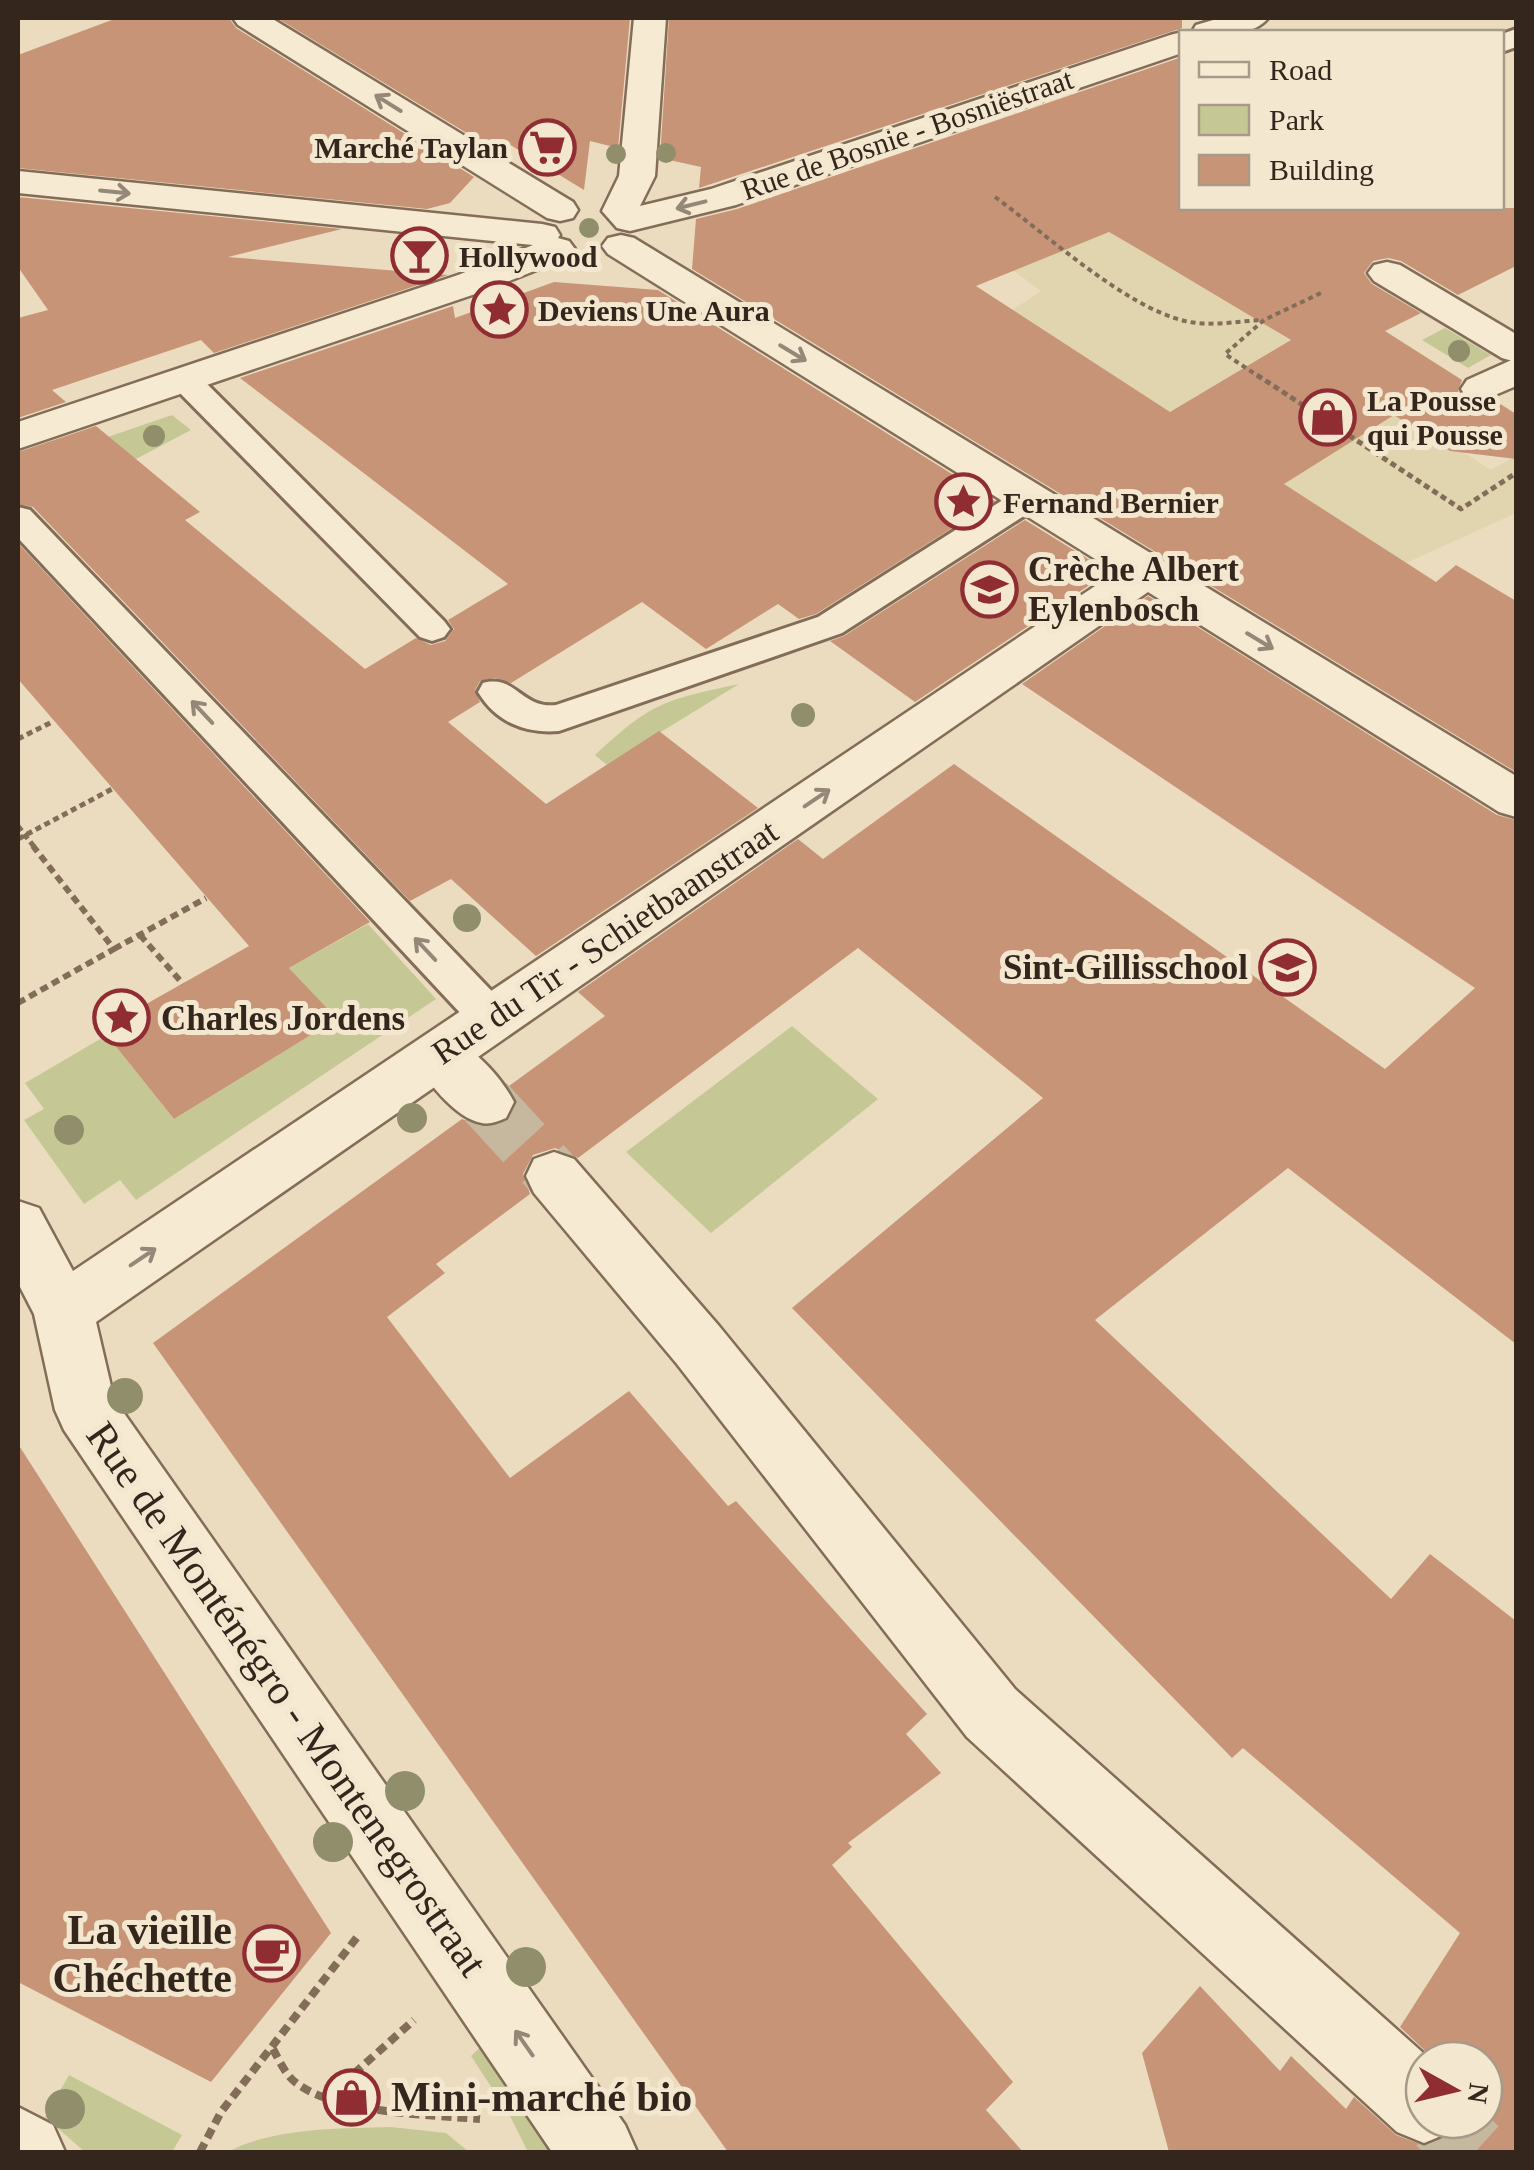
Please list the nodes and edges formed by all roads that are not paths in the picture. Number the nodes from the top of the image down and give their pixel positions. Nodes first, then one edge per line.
1 (250, 18) edge
2 (650, 18) edge
3 (1252, 18) edge
4 (1214, 30) edge
5 (1179, 43) edge
6 (18, 182) edge
7 (624, 226) junction
8 (553, 232) junction
9 (1387, 274) dead end
10 (1516, 304) edge
11 (1474, 326) junction
12 (1516, 350) edge
13 (1516, 370) edge
14 (184, 379) junction
15 (1481, 389) dead end
16 (18, 436) edge
17 (1030, 498) junction
18 (18, 518) edge
19 (1147, 572) junction
20 (432, 629) dead end
21 (496, 692) dead end
22 (1516, 799) edge
23 (492, 1019) junction
24 (439, 1054) junction
25 (486, 1102) tunnel mouth
26 (554, 1176) tunnel mouth
27 (18, 1226) edge
28 (63, 1311) junction
29 (1404, 2087) edge
30 (18, 2146) edge
31 (26, 2152) edge
32 (598, 2152) edge

8 -> 1 street
2 - 7 street
3 - 4 street
5 -> 7 street, Rue de Bosnie - Bosniëstraat
6 -> 8 street
7 - 8 street
7 - 8 street
7 -> 17 street
8 - 14 street
9 - 11 street
10 - 11 street
11 - 12 street
13 - 15 street
14 - 16 street
14 - 20 lane
17 - 19 street
17 - 21 lane
23 -> 18 lane
19 -> 22 street
23 -> 19 street, Rue du Tir - Schietbaanstraat
23 - 24 street, Rue du Tir - Schietbaanstraat
24 - 25 street
28 -> 24 street, Rue du Tir - Schietbaanstraat
26 - 29 street
27 - 28 street, Rue de Monténégro - Montenegrostraat
32 -> 28 street, Rue de Monténégro - Montenegrostraat
30 - 31 street

